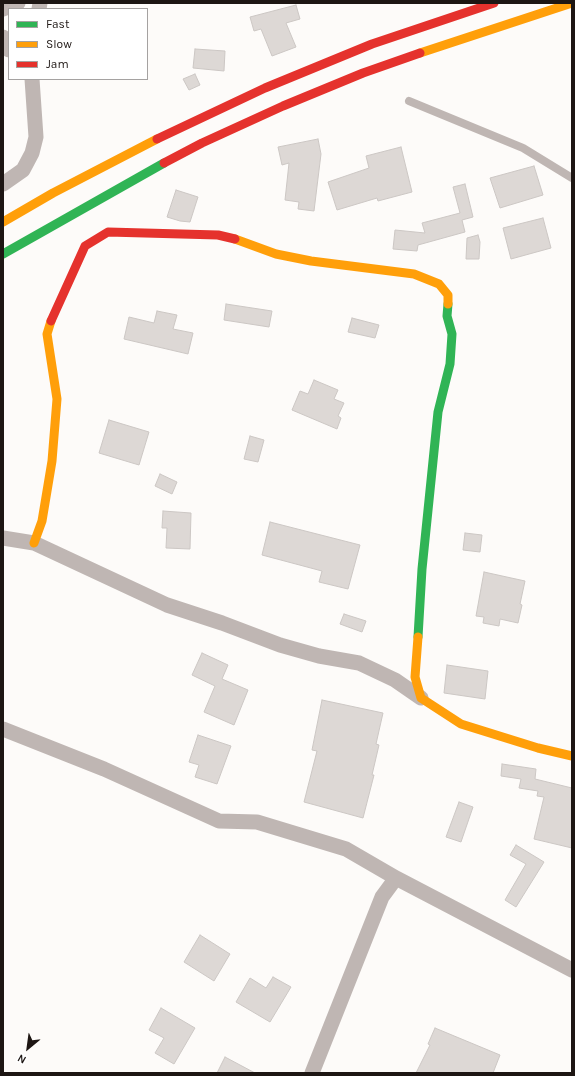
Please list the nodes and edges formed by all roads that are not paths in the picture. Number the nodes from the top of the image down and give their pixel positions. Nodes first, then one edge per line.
1 (18, 3) edge
2 (494, 3) edge
3 (572, 3) edge
4 (3, 9) edge
5 (3, 37) edge
6 (8, 48) edge
7 (23, 80) edge
8 (32, 80) edge
9 (33, 100) junction
10 (409, 101) dead end
11 (572, 178) edge
12 (3, 184) edge
13 (3, 222) edge
14 (3, 254) edge
15 (3, 538) edge
16 (34, 543) junction
17 (421, 698) junction
18 (3, 729) edge
19 (572, 756) edge
20 (396, 878) junction
21 (572, 970) edge
22 (312, 1073) edge

1 - 4 street
2 - 13 street
3 - 14 street
5 - 6 street
7 - 9 street
8 - 9 street
9 - 12 street
10 - 11 lane
15 - 16 street
16 - 17 street
16 - 17 street
17 - 19 street
18 - 20 street
20 - 21 street
20 - 22 street

